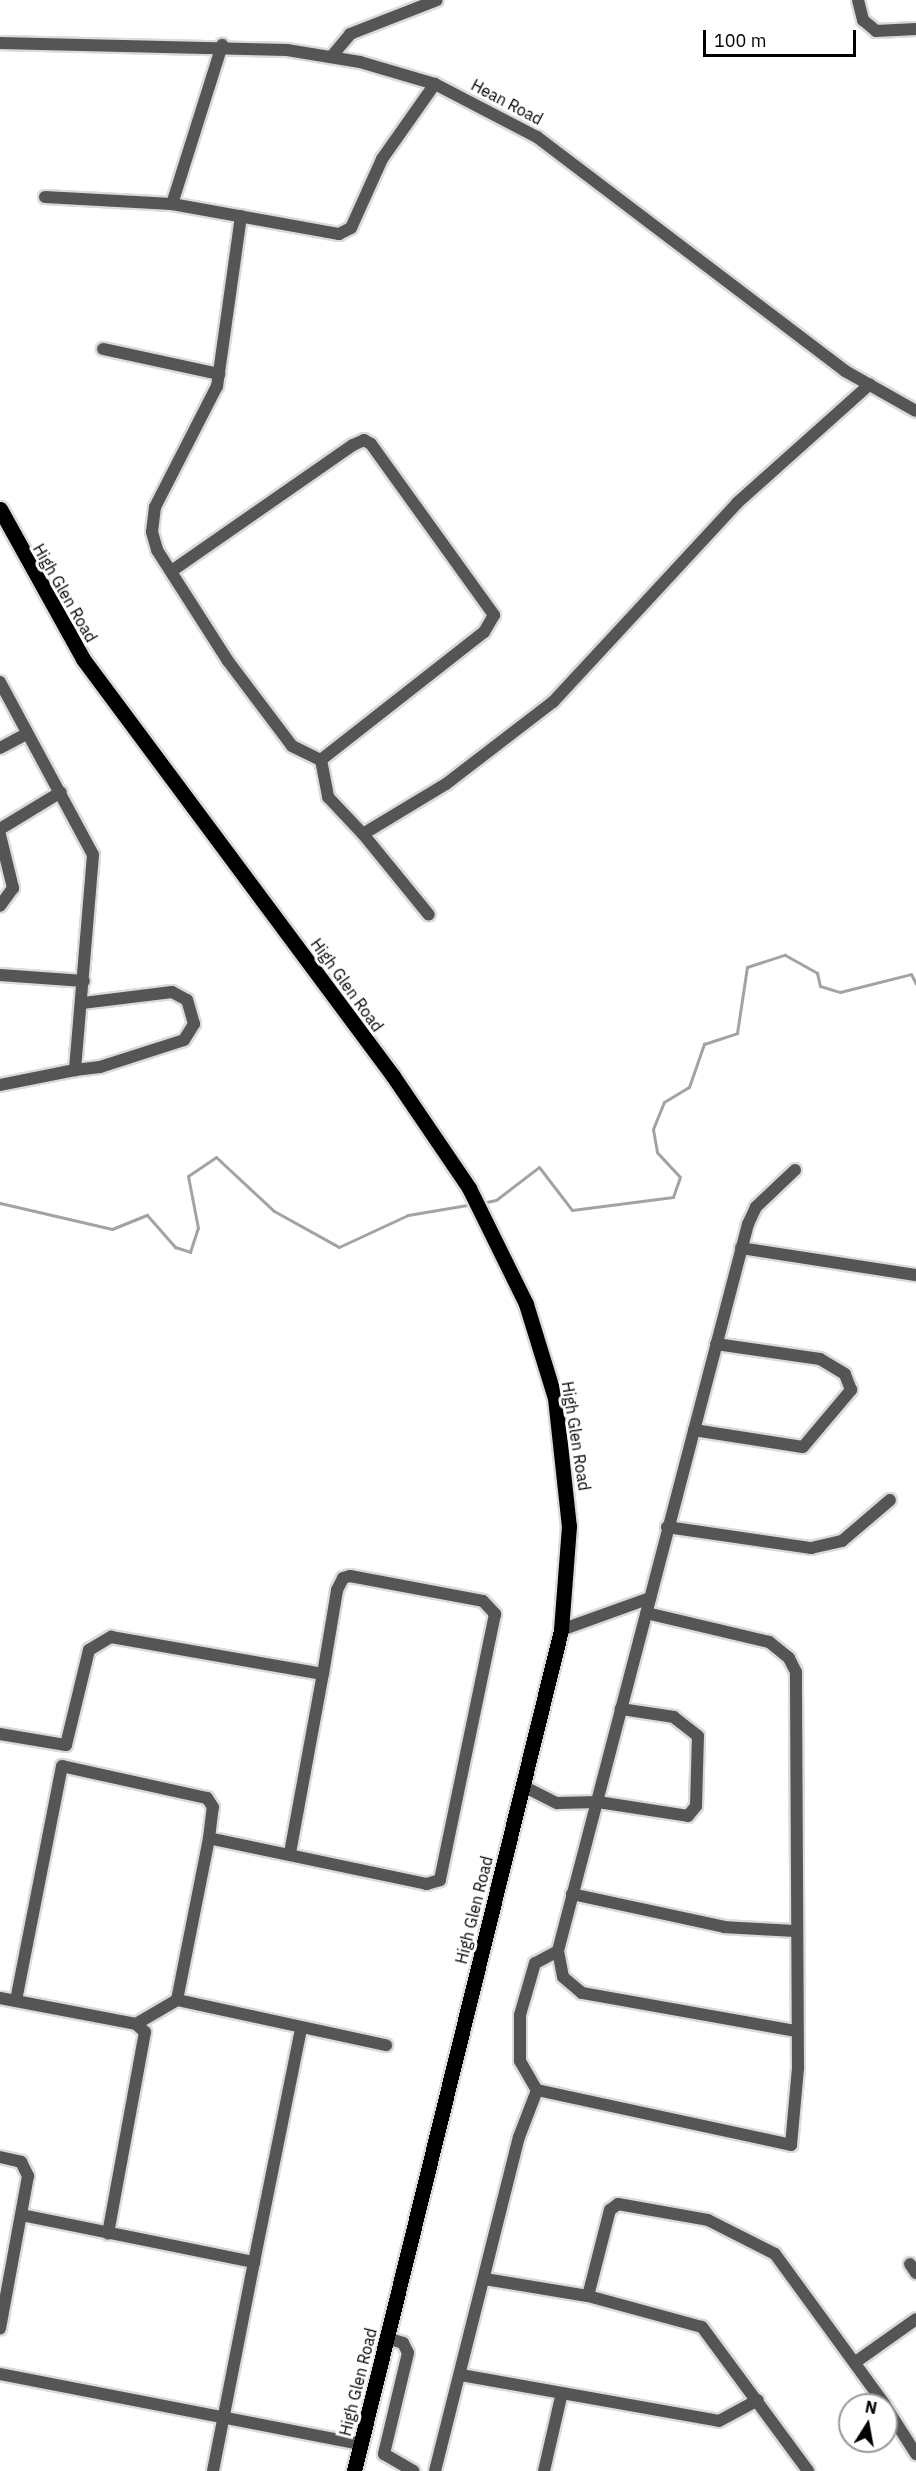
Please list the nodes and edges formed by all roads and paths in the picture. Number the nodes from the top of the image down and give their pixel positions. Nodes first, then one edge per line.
1 (437, 0) edge
2 (858, 0) edge
3 (916, 28) edge
4 (0, 43) edge
5 (222, 45) junction
6 (331, 57) junction
7 (435, 84) junction
8 (45, 197) dead end
9 (172, 204) junction
10 (241, 216) junction
11 (103, 349) dead end
12 (219, 374) junction
13 (870, 384) junction
14 (916, 411) edge
15 (0, 509) edge
16 (173, 570) junction
17 (0, 682) edge
18 (26, 734) junction
19 (0, 748) edge
20 (321, 760) junction
21 (61, 792) junction
22 (0, 829) edge
23 (363, 834) junction
24 (0, 835) edge
25 (0, 906) edge
26 (429, 915) dead end
27 (0, 975) edge
28 (84, 981) junction
29 (82, 1003) junction
30 (75, 1070) junction
31 (0, 1084) edge
32 (795, 1170) dead end
33 (741, 1248) junction
34 (916, 1275) edge
35 (716, 1344) junction
36 (694, 1430) junction
37 (890, 1500) dead end
38 (668, 1527) junction
39 (650, 1598) junction
40 (646, 1613) junction
41 (561, 1630) junction
42 (322, 1674) junction
43 (621, 1709) junction
44 (0, 1734) edge
45 (66, 1745) junction
46 (62, 1766) junction
47 (523, 1786) junction
48 (598, 1802) junction
49 (209, 1838) junction
50 (290, 1853) junction
51 (572, 1894) junction
52 (793, 1931) junction
53 (558, 1952) junction
54 (0, 1998) edge
55 (177, 2000) junction
56 (15, 2001) junction
57 (136, 2024) junction
58 (302, 2028) junction
59 (795, 2031) junction
60 (386, 2045) dead end
61 (537, 2090) junction
62 (0, 2157) edge
63 (22, 2215) junction
64 (108, 2234) junction
65 (254, 2262) junction
66 (485, 2279) junction
67 (588, 2296) junction
68 (916, 2319) edge
69 (0, 2328) edge
70 (387, 2338) junction
71 (857, 2361) junction
72 (0, 2374) edge
73 (461, 2375) junction
74 (878, 2393) edge
75 (561, 2397) junction
76 (758, 2400) junction
77 (222, 2418) junction
78 (898, 2425) edge
79 (361, 2444) junction
80 (916, 2454) edge
81 (213, 2471) edge
82 (354, 2471) edge
83 (414, 2471) edge
84 (435, 2471) edge
85 (544, 2471) edge
86 (808, 2471) edge

1 - 6 street
2 - 3 street
4 - 5 street, Hean Road
5 - 6 street, Hean Road
5 - 9 street
6 - 7 street, Hean Road
7 - 10 street
7 - 13 street, Hean Road
8 - 9 street
9 - 10 street
10 - 12 street
11 - 12 street
12 - 16 street
13 - 14 street, Hean Road
13 - 23 street
15 - 41 main road, High Glen Road
16 - 20 street
16 - 20 street
17 - 18 street
18 - 19 street
18 - 21 street
20 - 23 street
21 - 22 street
21 - 28 street
23 - 26 street
24 - 25 street
27 - 28 street
28 - 29 street
29 - 30 street
29 - 30 street
30 - 31 street
32 - 33 street
33 - 34 street
33 - 35 street
35 - 36 street
35 - 36 street
36 - 38 street
37 - 38 street
38 - 39 street
39 - 40 street
39 - 41 street
40 - 43 street
40 - 52 street
41 - 47 main road, High Glen Road
42 - 45 street
42 - 50 street
42 - 50 street
43 - 48 street
43 - 48 street
44 - 45 street
45 - 46 street
46 - 49 street
46 - 56 street
47 - 48 street
47 - 70 main road, High Glen Road
48 - 51 street
49 - 50 street
49 - 55 street
51 - 52 street
51 - 53 street
52 - 59 street
53 - 59 street
53 - 61 street
54 - 56 street
55 - 57 street
55 - 58 street
56 - 57 street
57 - 64 street
58 - 60 street
58 - 65 street
59 - 61 street
61 - 66 street
62 - 63 street
63 - 64 street
63 - 69 street
64 - 65 street
65 - 77 street
66 - 67 street
66 - 73 street
67 - 71 street
67 - 76 street
68 - 71 street
70 - 79 main road, High Glen Road
70 - 83 street
71 - 74 street
72 - 77 street
73 - 75 street
73 - 84 street
75 - 76 street
75 - 85 street
76 - 86 street
77 - 79 street
77 - 81 street
78 - 80 street
79 - 82 main road, High Glen Road

